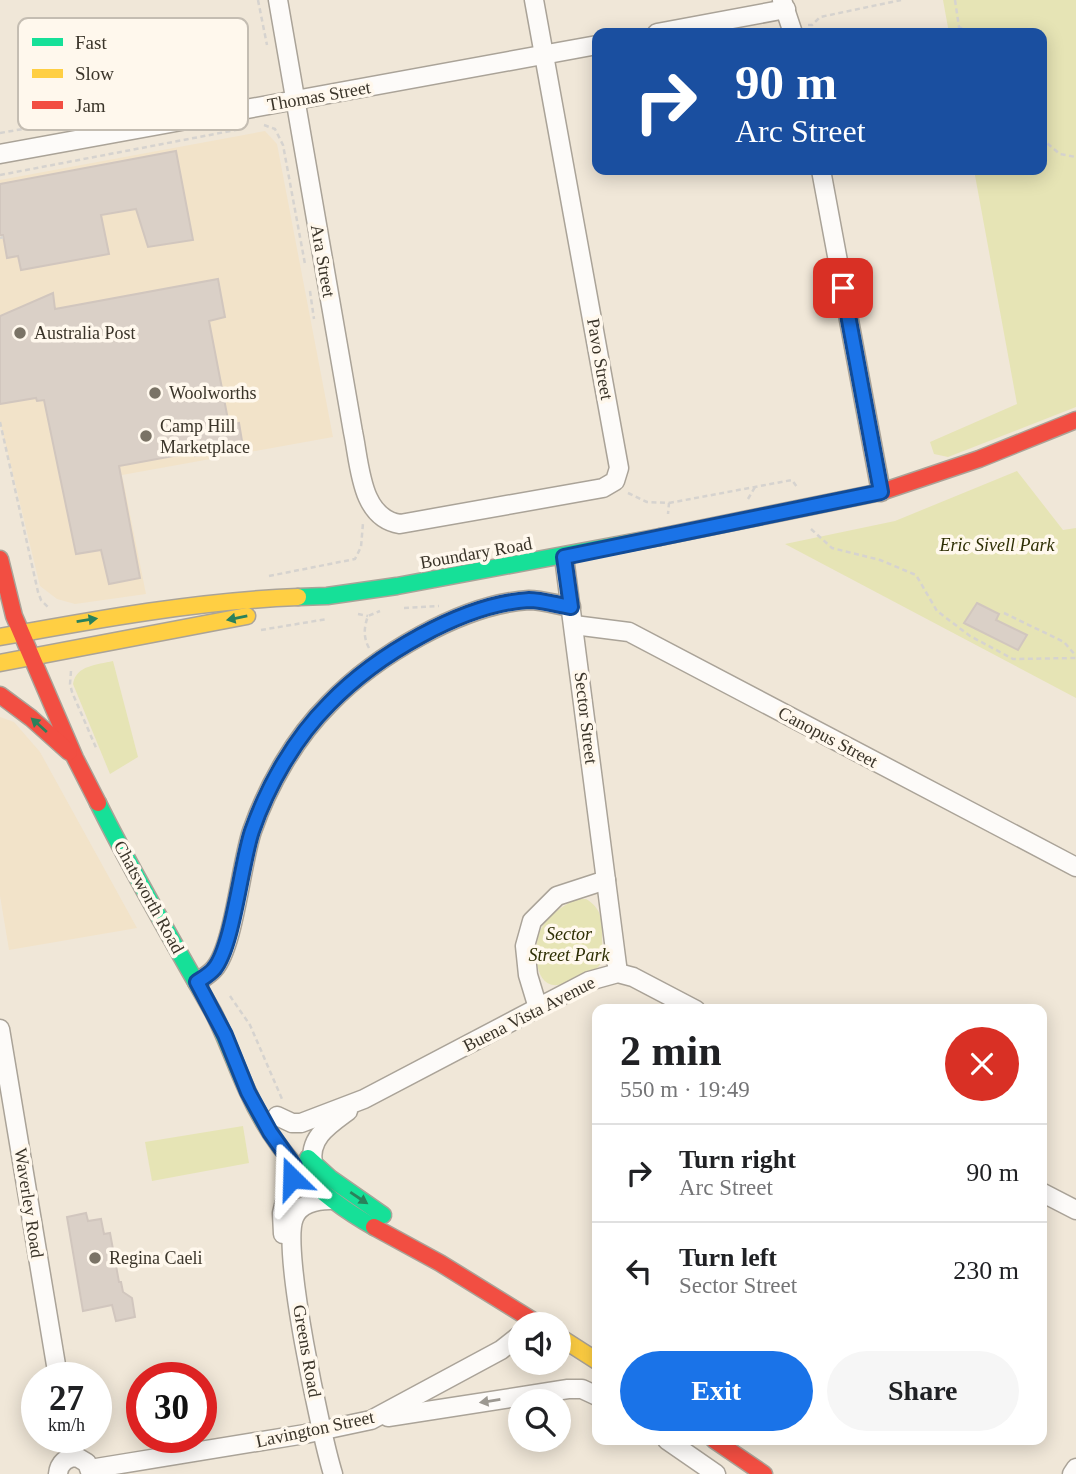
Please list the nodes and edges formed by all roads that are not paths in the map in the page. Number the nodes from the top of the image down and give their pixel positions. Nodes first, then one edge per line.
1 (278, 0) edge
2 (534, 0) edge
3 (784, 4) edge
4 (679, 28) edge
5 (791, 28) edge
6 (592, 46) edge
7 (544, 54) junction
8 (296, 101) junction
9 (248, 110) edge
10 (134, 130) edge
11 (0, 154) edge
12 (822, 175) edge
13 (1076, 420) edge
14 (881, 492) junction
15 (372, 517) joint
16 (564, 557) junction
17 (0, 559) edge
18 (327, 596) junction
19 (571, 607) junction
20 (574, 625) junction
21 (20, 633) junction
22 (0, 636) edge
23 (32, 657) junction
24 (0, 663) edge
25 (0, 695) edge
26 (75, 758) junction
27 (1076, 867) edge
28 (606, 880) junction
29 (618, 973) junction
30 (197, 982) junction
31 (685, 1004) edge
32 (538, 1009) junction
33 (0, 1029) edge
34 (225, 1035) junction
35 (365, 1099) junction
36 (281, 1110) junction
37 (313, 1164) junction
38 (294, 1166) junction
39 (1047, 1195) edge
40 (330, 1200) junction
41 (1076, 1210) edge
42 (440, 1263) junction
43 (293, 1268) junction
44 (516, 1312) edge
45 (508, 1344) edge
46 (571, 1344) edge
47 (592, 1358) edge
48 (56, 1362) edge
49 (592, 1394) edge
50 (371, 1420) junction
51 (322, 1431) junction
52 (674, 1445) edge
53 (721, 1445) edge
54 (70, 1453) edge
55 (71, 1457) junction
56 (1076, 1468) edge
57 (91, 1472) edge
58 (58, 1474) edge
59 (333, 1474) edge
60 (716, 1474) edge
61 (764, 1474) edge
62 (1072, 1474) edge

1 - 8 street, Ara Street
2 - 7 street, Pavo Street
3 - 4 street
3 - 5 street
6 - 7 street, Thomas Street
7 - 8 street, Thomas Street
7 - 15 street, Pavo Street
8 - 9 street, Thomas Street
8 - 15 street, Ara Street
10 - 11 street, Thomas Street
12 - 14 street
13 - 14 main road, Boundary Road
14 - 16 main road, Boundary Road
16 - 18 main road, Boundary Road
16 - 19 street, Sector Street
17 - 21 main road, Chatsworth Road
21 -> 18 main road, Boundary Road
18 -> 23 main road, Boundary Road
19 - 20 street, Sector Street
19 - 30 street
20 - 27 street, Canopus Street
20 - 28 street, Sector Street
21 - 22 main road, Boundary Road
21 - 23 main road, Chatsworth Road
23 - 24 main road, Boundary Road
23 - 26 main road, Chatsworth Road
26 -> 25 main road, Chatsworth Road
26 - 30 main road, Chatsworth Road
28 - 29 street, Sector Street
28 - 32 street
29 - 31 street, Buena Vista Avenue
29 - 32 street, Buena Vista Avenue
30 - 34 main road, Chatsworth Road
32 - 35 street, Buena Vista Avenue
33 - 48 street, Waverley Road
34 - 36 main road, Chatsworth Road
34 - 38 main road, Chatsworth Road
35 - 36 street, Buena Vista Avenue
35 - 37 street, Buena Vista Avenue
36 - 37 main road, Chatsworth Road
37 -> 42 main road, Chatsworth Road
38 - 40 main road, Chatsworth Road
38 - 43 street, Greens Road
39 - 41 street
40 - 42 main road, Chatsworth Road
40 - 43 street, Greens Road
42 - 44 main road, Chatsworth Road
43 - 51 street, Greens Road
45 - 50 street, Lavington Street
46 - 47 main road
49 -> 50 street
50 - 51 street, Lavington Street
51 - 57 street, Lavington Street
51 - 59 street, Greens Road
52 - 60 street
53 - 61 main road
54 - 55 street
55 - 57 street
55 - 58 street
56 - 62 street

